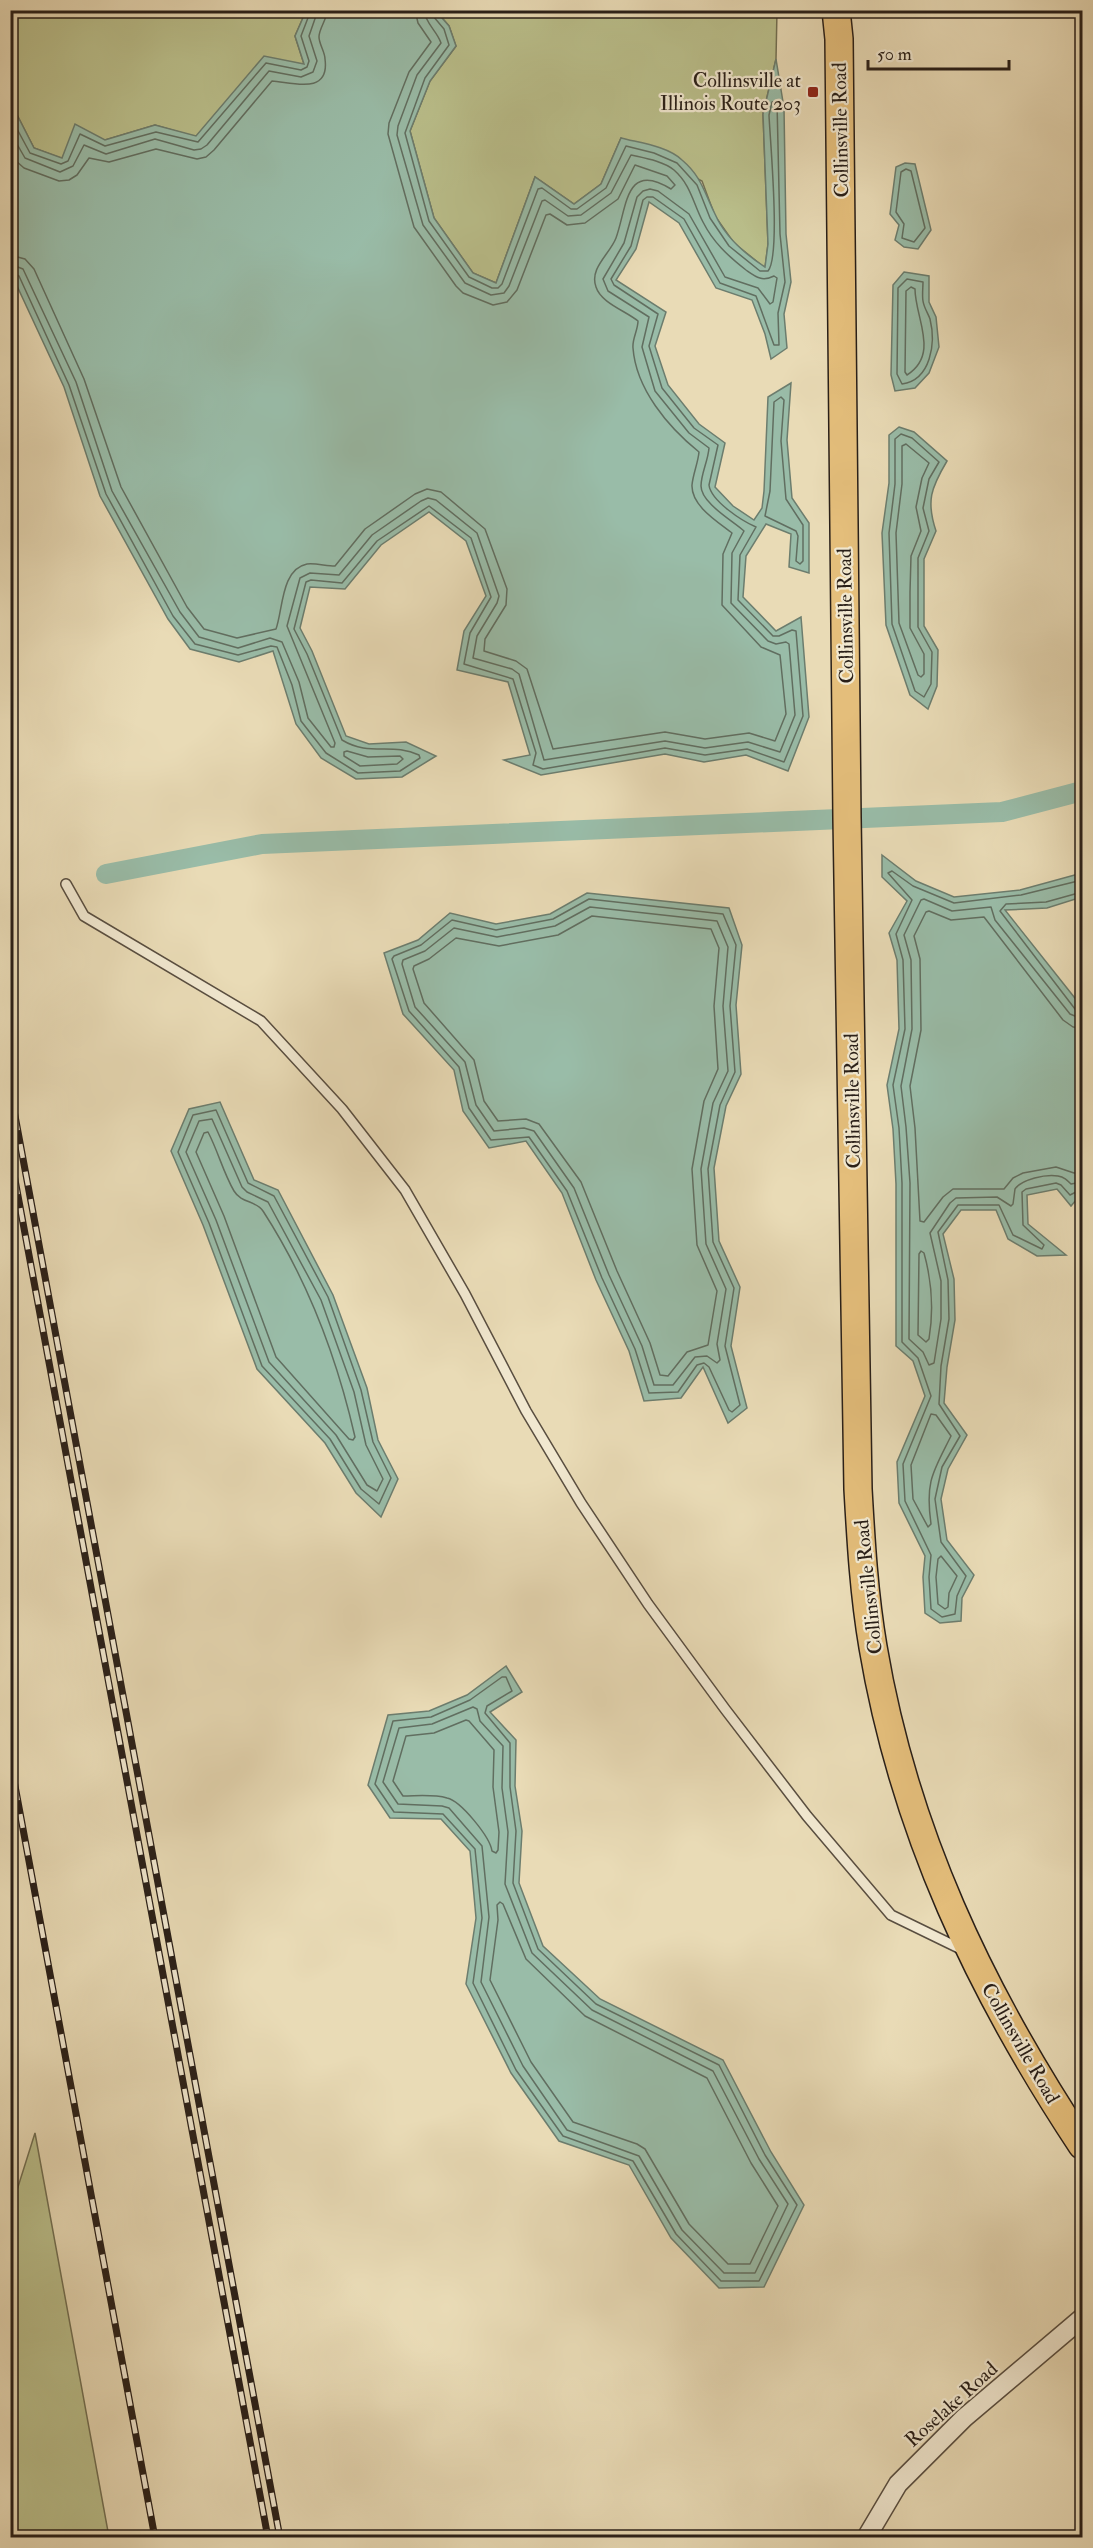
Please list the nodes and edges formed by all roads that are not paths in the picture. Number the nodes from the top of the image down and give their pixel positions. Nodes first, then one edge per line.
1 (836, 10) edge
2 (66, 884) dead end
3 (970, 1953) junction
4 (1083, 2145) edge
5 (1083, 2318) edge
6 (866, 2538) edge

1 - 3 main road, Collinsville Road
2 - 3 lane
3 - 4 main road, Collinsville Road
5 - 6 street, Roselake Road

